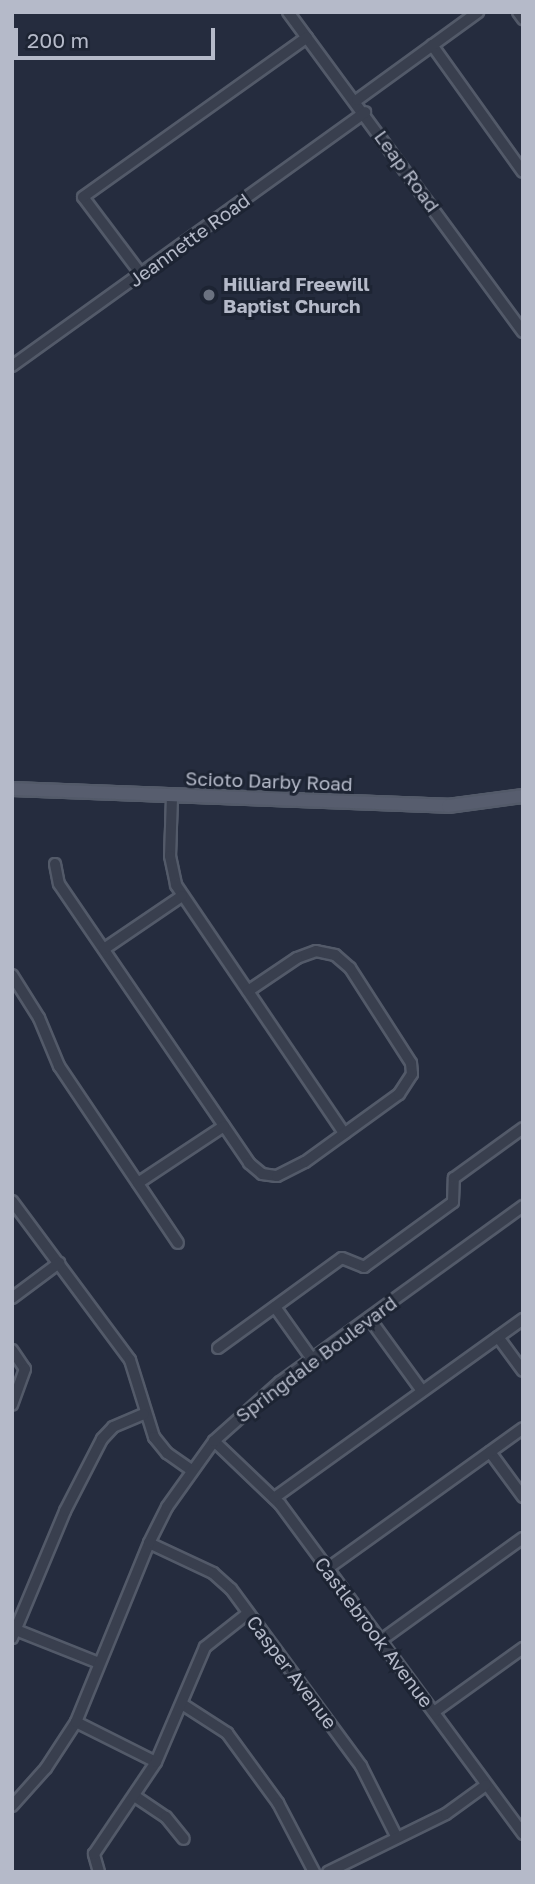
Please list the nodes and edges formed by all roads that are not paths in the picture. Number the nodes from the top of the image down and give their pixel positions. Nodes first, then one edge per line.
1 (288, 12) edge
2 (478, 12) edge
3 (518, 12) edge
4 (523, 19) edge
5 (307, 37) junction
6 (432, 45) junction
7 (357, 100) junction
8 (365, 112) junction
9 (523, 172) edge
10 (141, 274) junction
11 (523, 332) edge
12 (12, 366) edge
13 (12, 789) edge
14 (523, 796) edge
15 (172, 797) junction
16 (55, 864) dead end
17 (183, 896) junction
18 (104, 949) junction
19 (12, 975) edge
20 (248, 991) junction
21 (223, 1126) junction
22 (523, 1128) edge
23 (344, 1133) junction
24 (138, 1183) junction
25 (12, 1201) edge
26 (523, 1206) edge
27 (178, 1243) dead end
28 (59, 1264) junction
29 (12, 1298) edge
30 (275, 1307) junction
31 (369, 1318) junction
32 (523, 1319) edge
33 (498, 1337) junction
34 (218, 1348) dead end
35 (12, 1350) edge
36 (312, 1359) junction
37 (523, 1371) edge
38 (422, 1391) junction
39 (12, 1405) edge
40 (143, 1414) junction
41 (523, 1428) edge
42 (214, 1441) junction
43 (490, 1452) junction
44 (191, 1470) junction
45 (523, 1497) edge
46 (274, 1498) junction
47 (523, 1538) edge
48 (149, 1544) junction
49 (327, 1569) junction
50 (248, 1613) junction
51 (14, 1634) edge
52 (380, 1641) junction
53 (523, 1648) edge
54 (99, 1664) junction
55 (181, 1704) junction
56 (434, 1712) junction
57 (76, 1723) junction
58 (156, 1762) junction
59 (486, 1784) junction
60 (136, 1797) junction
61 (12, 1806) edge
62 (523, 1834) edge
63 (397, 1838) junction
64 (184, 1839) dead end
65 (99, 1872) edge
66 (314, 1872) edge
67 (328, 1872) edge

1 - 5 street, Leap Road
2 - 6 street
3 - 4 street
5 - 7 street, Leap Road
5 - 10 street
6 - 7 street
6 - 9 street
7 - 8 street, Leap Road
8 - 10 street, Jeannette Road
8 - 11 street, Leap Road
10 - 12 street, Jeannette Road
13 - 15 main road, Scioto Darby Road
14 - 15 main road, Scioto Darby Road
15 - 17 street
16 - 18 street
17 - 18 street
17 - 20 street
18 - 21 street
19 - 24 street
20 - 23 street
20 - 23 street
21 - 23 street
21 - 24 street
22 - 30 street
24 - 27 street
25 - 28 street
26 - 31 street, Springdale Boulevard
28 - 29 street
28 - 40 street
30 - 34 street
30 - 36 street
31 - 36 street, Springdale Boulevard
31 - 38 street
32 - 33 street
33 - 37 street
33 - 38 street
35 - 39 street
36 - 42 street, Springdale Boulevard
38 - 46 street
40 - 44 street
40 - 51 street
41 - 43 street
42 - 44 street, Springdale Boulevard
42 - 46 street, Castlebrook Avenue
43 - 45 street
43 - 49 street
44 - 48 street, Springdale Boulevard
46 - 49 street, Castlebrook Avenue
47 - 52 street
48 - 50 street, Casper Avenue
48 - 54 street, Springdale Boulevard
49 - 52 street, Castlebrook Avenue
50 - 55 street
50 - 63 street, Casper Avenue
51 - 54 street
52 - 56 street, Castlebrook Avenue
53 - 56 street
54 - 57 street, Springdale Boulevard
55 - 58 street
55 - 66 street
56 - 59 street, Castlebrook Avenue
57 - 58 street
57 - 61 street, Springdale Boulevard
58 - 60 street
59 - 62 street, Castlebrook Avenue
59 - 63 street
60 - 64 street
60 - 65 street
63 - 67 street

